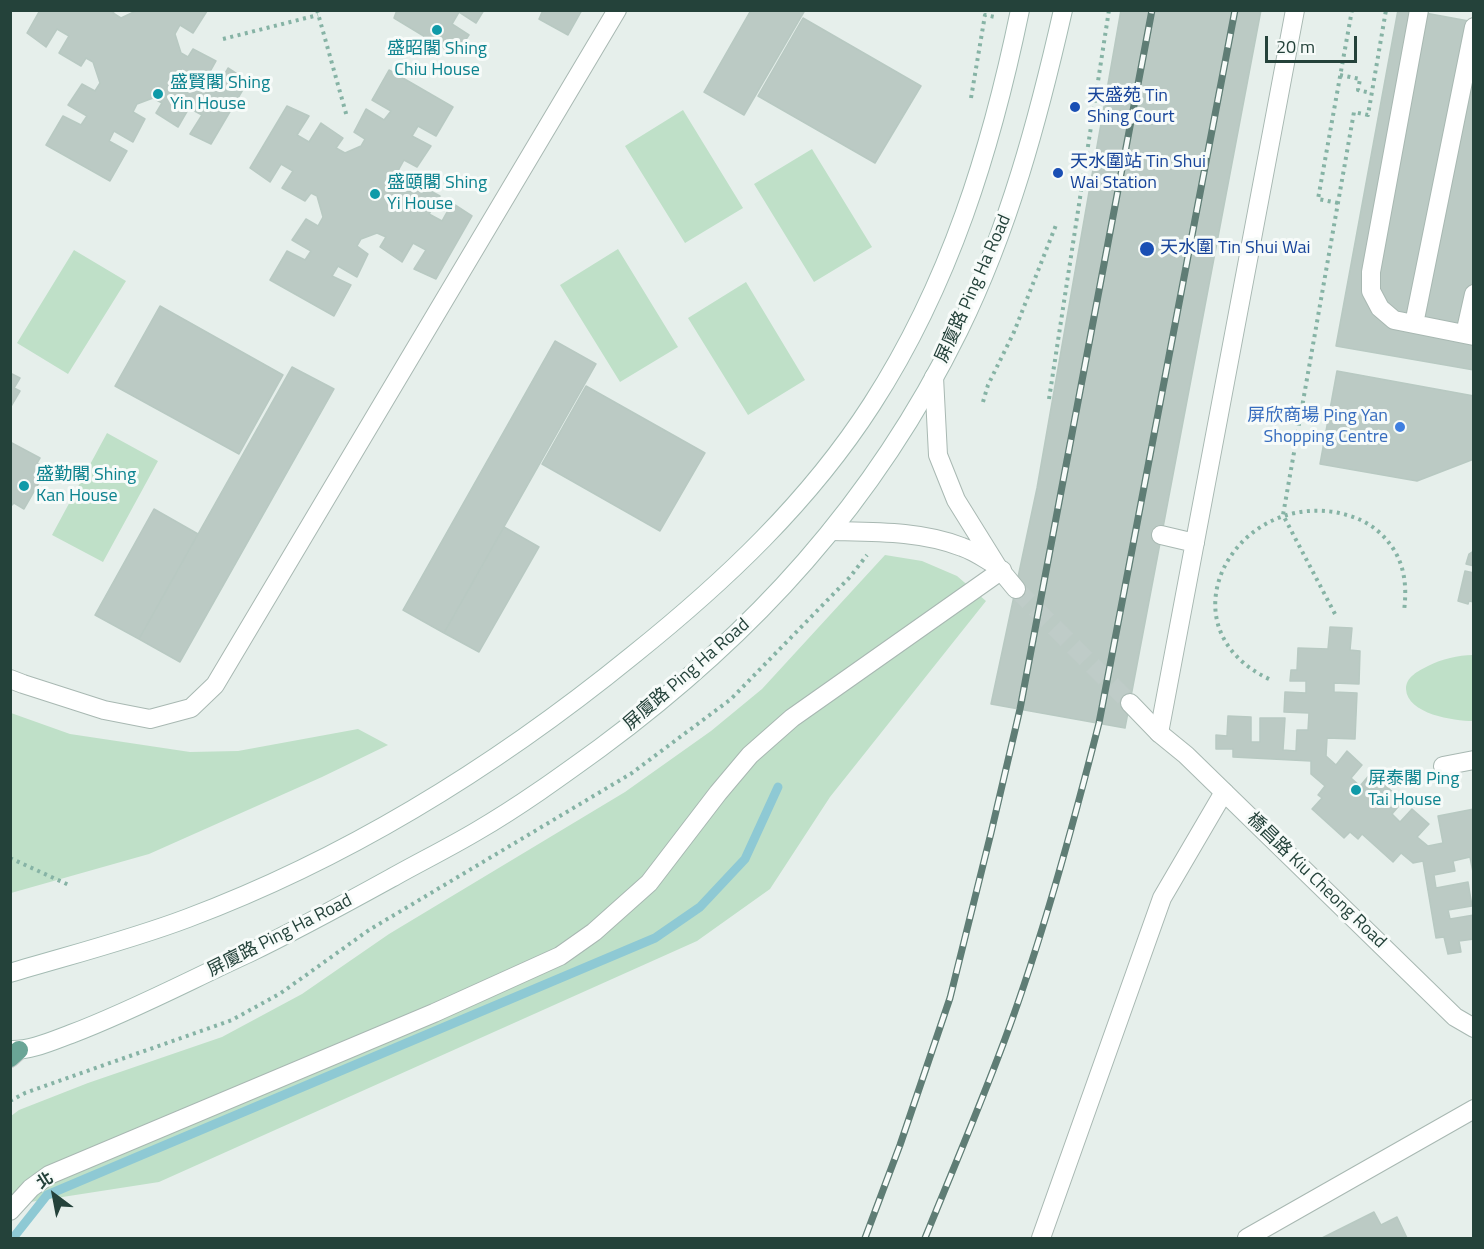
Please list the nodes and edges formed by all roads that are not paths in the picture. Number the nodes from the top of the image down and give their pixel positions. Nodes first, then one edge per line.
1 (616, 10) edge
2 (1020, 10) edge
3 (1063, 10) edge
4 (1295, 10) edge
5 (1419, 10) edge
6 (1473, 27) edge
7 (1473, 294) edge
8 (1414, 324) junction
9 (1469, 335) edge
10 (934, 377) junction
11 (831, 531) junction
12 (1161, 535) dead end
13 (1195, 543) junction
14 (1000, 568) junction
15 (1016, 589) tunnel mouth
16 (10, 679) edge
17 (1130, 703) tunnel mouth
18 (1159, 733) junction
19 (1473, 760) edge
20 (1443, 766) dead end
21 (1224, 792) junction
22 (10, 973) edge
23 (1473, 1028) edge
24 (13, 1053) edge
25 (1473, 1109) edge
26 (10, 1211) edge
27 (1041, 1239) edge
28 (1247, 1239) edge

1 - 16 main road
2 - 22 main road, 屏廈路 Ping Ha Road
3 - 10 main road, 屏廈路 Ping Ha Road
4 - 13 main road
5 - 8 main road
6 - 8 main road
7 - 9 main road
8 - 9 main road
10 - 11 main road, 屏廈路 Ping Ha Road
10 - 14 main road
11 - 14 main road
11 - 24 main road, 屏廈路 Ping Ha Road
12 - 13 main road
13 - 18 main road
14 - 15 main road
14 - 26 main road
17 - 18 main road, 橋昌路 Kiu Cheong Road
18 - 21 main road, 橋昌路 Kiu Cheong Road
19 - 20 main road
21 - 23 main road, 橋昌路 Kiu Cheong Road
21 - 27 main road
25 - 28 main road

